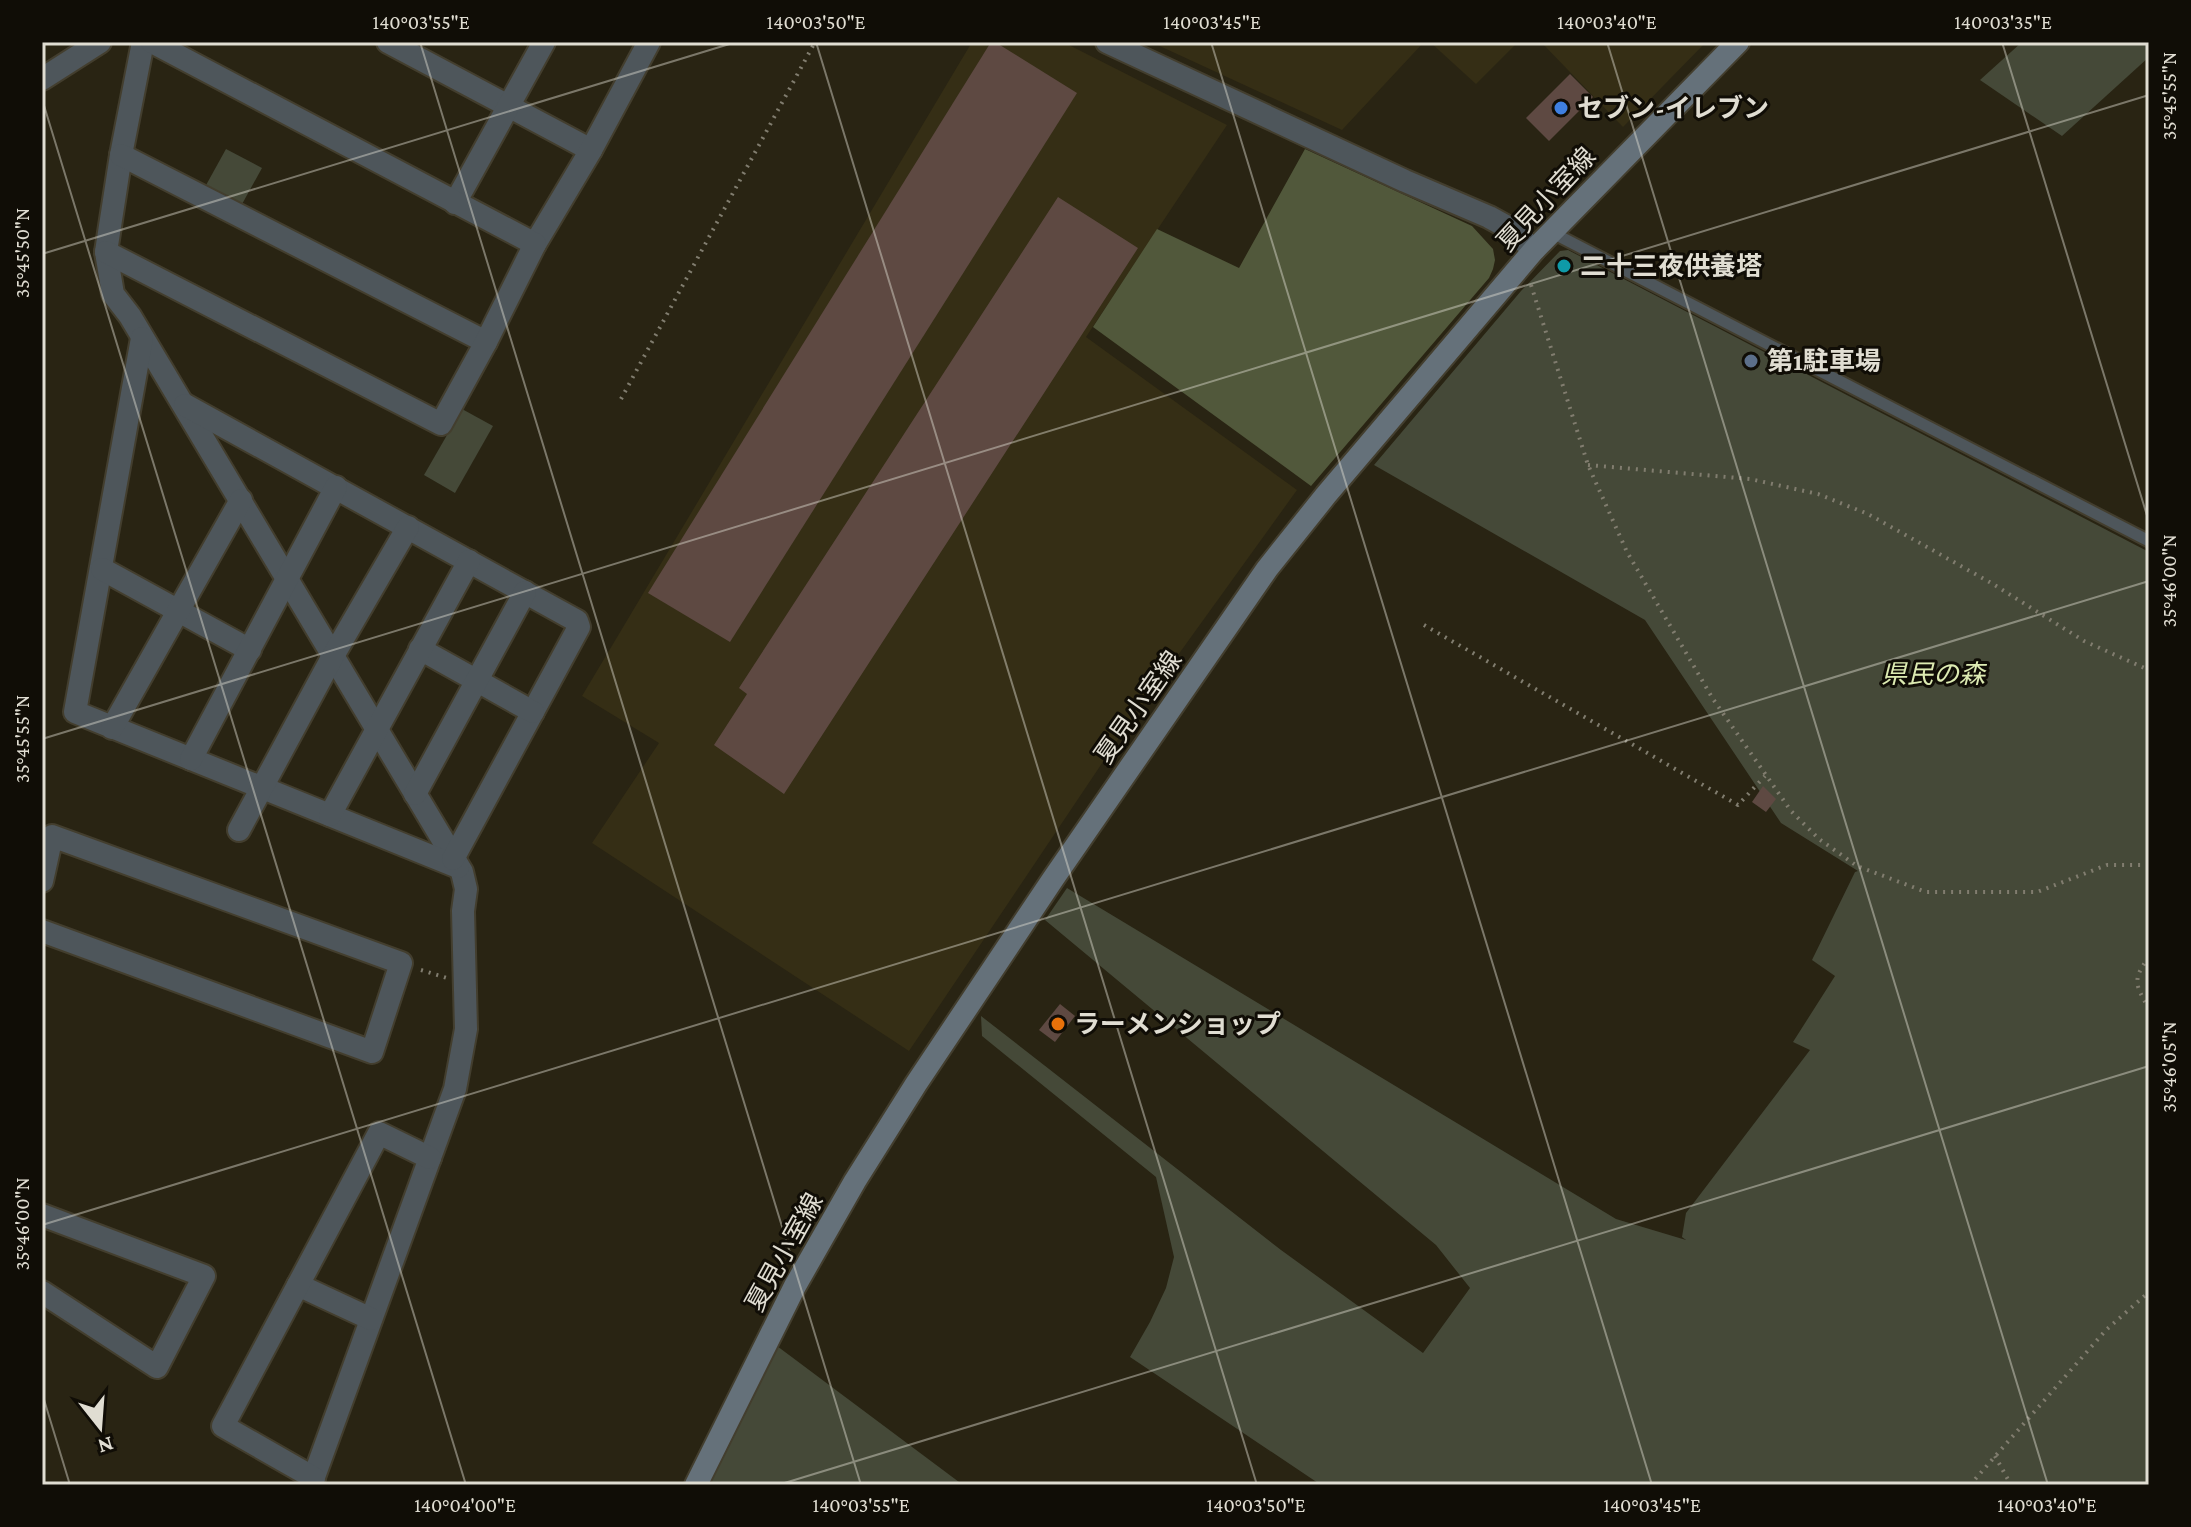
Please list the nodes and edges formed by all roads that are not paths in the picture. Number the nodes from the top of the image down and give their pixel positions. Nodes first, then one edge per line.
1 (100, 42) edge
2 (143, 42) edge
3 (152, 42) edge
4 (388, 42) edge
5 (544, 42) edge
6 (649, 42) edge
7 (1107, 42) edge
8 (1738, 42) edge
9 (42, 79) edge
10 (509, 106) junction
11 (591, 150) junction
12 (121, 155) junction
13 (455, 203) junction
14 (1551, 232) junction
15 (535, 244) junction
16 (1534, 250) junction
17 (106, 252) junction
18 (142, 338) junction
19 (486, 342) junction
20 (184, 405) junction
21 (336, 487) junction
22 (241, 500) junction
23 (408, 527) junction
24 (2149, 541) edge
25 (469, 561) junction
26 (102, 569) junction
27 (288, 580) junction
28 (525, 592) junction
29 (179, 610) junction
30 (420, 649) junction
31 (250, 650) junction
32 (333, 656) junction
33 (477, 680) junction
34 (533, 712) junction
35 (112, 728) junction
36 (376, 728) junction
37 (191, 759) junction
38 (263, 788) junction
39 (415, 794) junction
40 (330, 815) junction
41 (239, 830) dead end
42 (456, 863) junction
43 (42, 881) edge
44 (42, 931) edge
45 (430, 1158) junction
46 (42, 1215) edge
47 (298, 1285) junction
48 (42, 1292) edge
49 (371, 1319) junction
50 (313, 1481) edge
51 (696, 1485) edge

1 - 9 street
2 - 12 street
3 - 13 street
4 - 10 street
5 - 10 street
6 - 11 street
7 - 16 street
8 - 14 main road, 夏見小室線
10 - 11 street
10 - 13 street
11 - 15 street
12 - 17 street
12 - 19 street
13 - 15 street
14 - 16 main road, 夏見小室線
14 - 24 lane
15 - 19 street
16 - 51 main road, 夏見小室線
17 - 18 street
17 - 19 street
18 - 20 street
18 - 26 street
20 - 21 street
20 - 22 street
21 - 23 street
21 - 27 street
22 - 27 street
22 - 29 street
23 - 25 street
23 - 32 street
25 - 28 street
25 - 30 street
26 - 29 street
26 - 35 street
27 - 31 street
27 - 32 street
28 - 33 street
28 - 34 street
29 - 31 street
29 - 35 street
30 - 33 street
30 - 36 street
31 - 37 street
32 - 36 street
32 - 38 street
33 - 34 street
33 - 39 street
34 - 42 street
35 - 37 street
36 - 39 street
36 - 40 street
37 - 38 street
38 - 40 street
38 - 41 street
39 - 42 street
40 - 42 street
42 - 45 street
43 - 44 street
45 - 47 street
45 - 49 street
46 - 48 street
47 - 49 street
47 - 50 street
49 - 50 street

